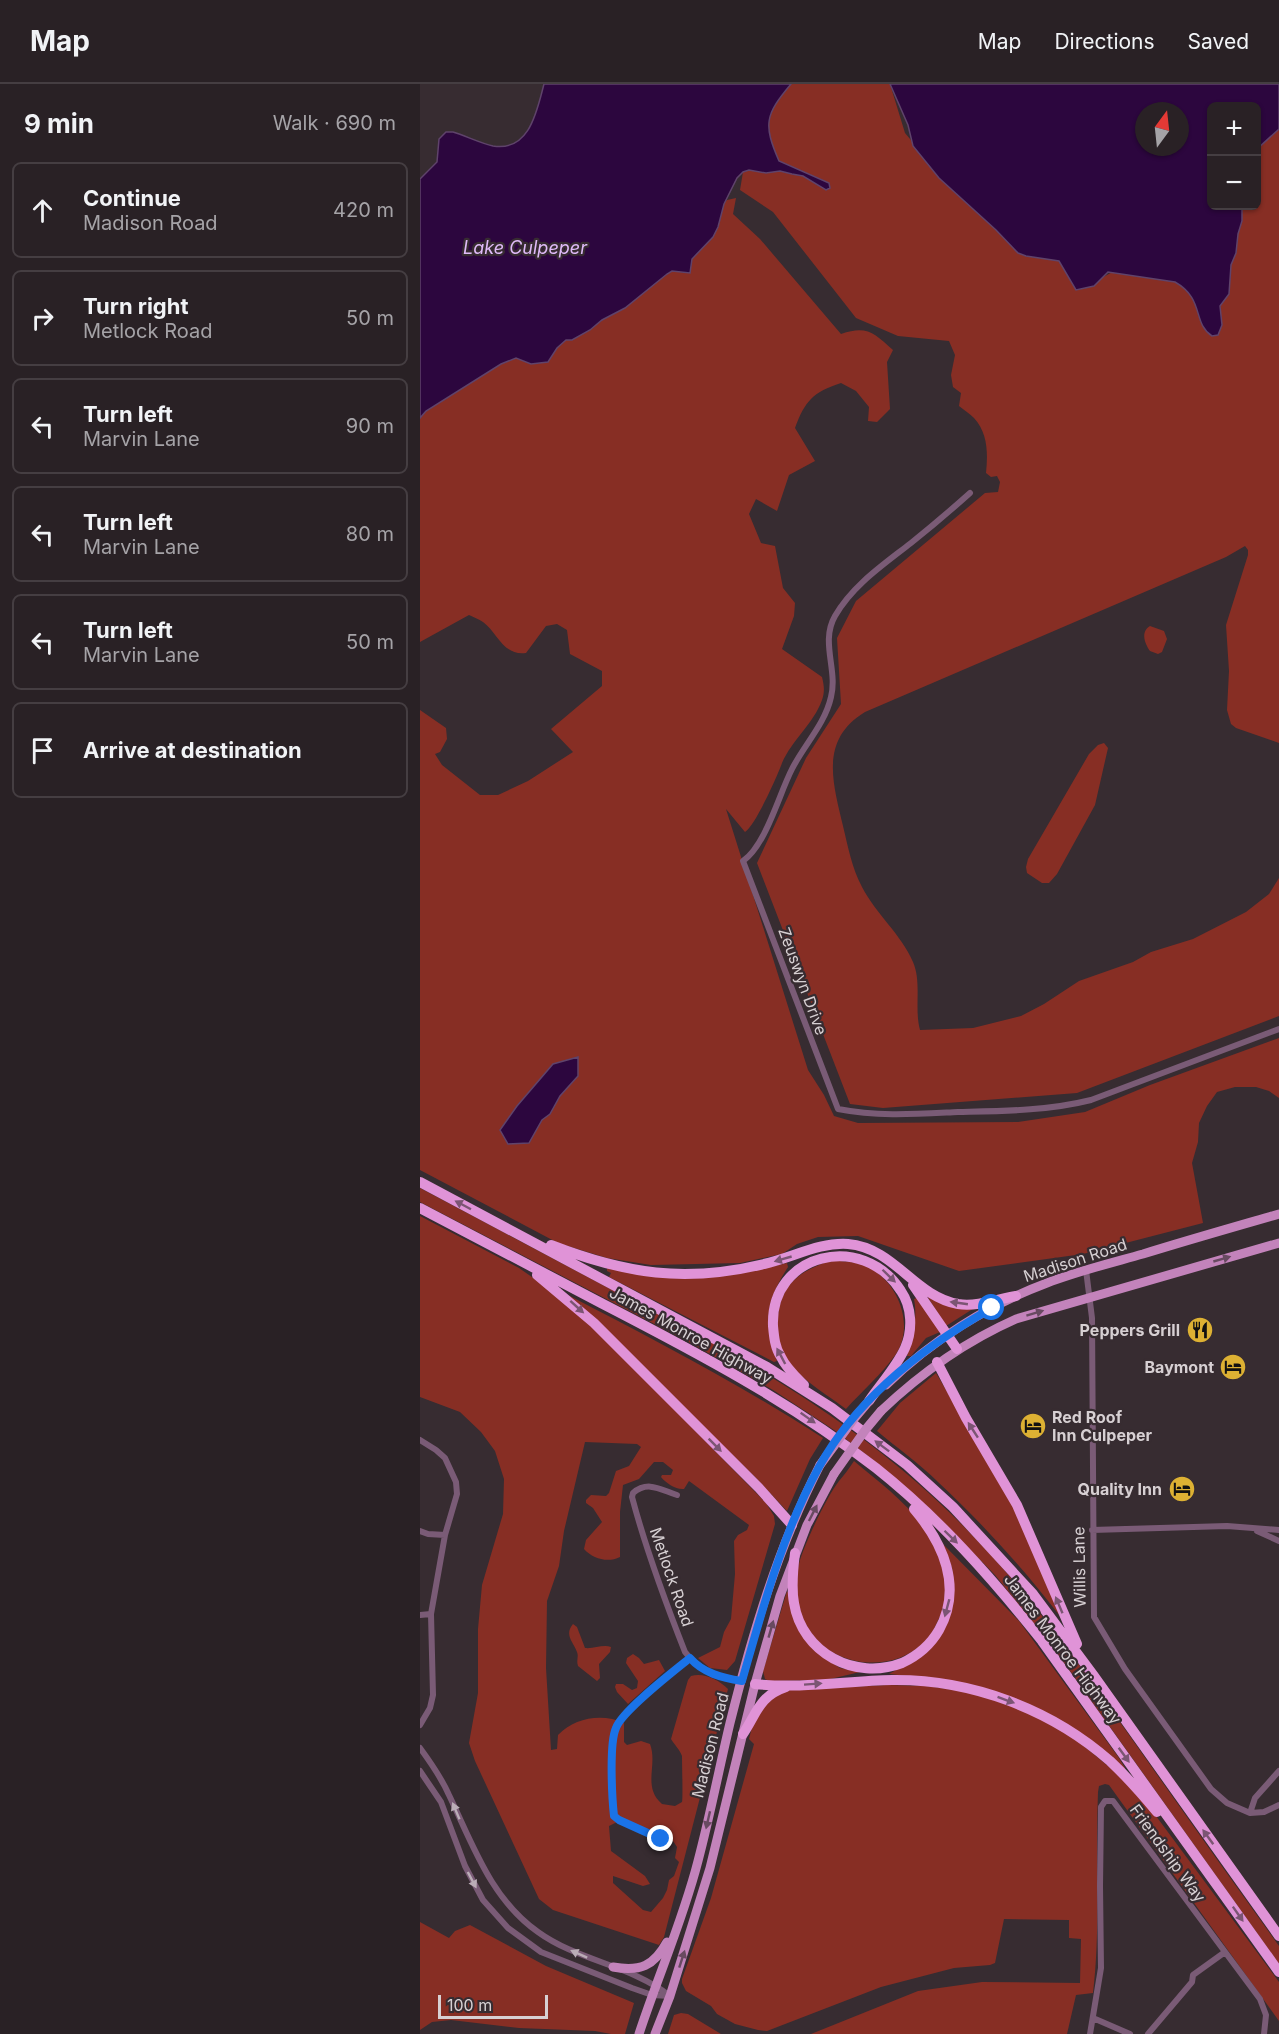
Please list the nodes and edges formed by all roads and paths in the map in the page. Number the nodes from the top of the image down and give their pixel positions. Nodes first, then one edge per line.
1 (970, 493) dead end
2 (1279, 1029) edge
3 (420, 1182) edge
4 (420, 1208) edge
5 (1279, 1214) edge
6 (507, 1228) junction
7 (1279, 1243) edge
8 (497, 1248) junction
9 (903, 1270) junction
10 (1086, 1270) junction
11 (1016, 1296) junction
12 (1090, 1297) junction
13 (947, 1335) junction
14 (957, 1349) junction
15 (937, 1362) junction
16 (819, 1400) junction
17 (869, 1401) junction
18 (420, 1440) edge
19 (877, 1469) junction
20 (677, 1495) dead end
21 (792, 1525) junction
22 (1251, 1529) junction
23 (420, 1530) edge
24 (1092, 1530) junction
25 (1279, 1530) edge
26 (445, 1535) junction
27 (1279, 1541) edge
28 (795, 1553) junction
29 (431, 1614) junction
30 (420, 1615) edge
31 (690, 1658) junction
32 (1094, 1676) junction
33 (742, 1681) junction
34 (755, 1684) junction
35 (789, 1686) junction
36 (420, 1725) edge
37 (743, 1734) junction
38 (420, 1748) edge
39 (420, 1771) edge
40 (1279, 1771) edge
41 (1279, 1805) edge
42 (1250, 1813) junction
43 (661, 1839) dead end
44 (1203, 1866) junction
45 (682, 1916) junction
46 (1279, 1936) edge
47 (1225, 1952) junction
48 (613, 1967) junction
49 (1279, 1972) edge
50 (656, 1985) junction
51 (652, 1995) junction
52 (670, 1996) junction
53 (1093, 2018) junction
54 (639, 2034) edge
55 (655, 2034) edge
56 (1090, 2034) edge
57 (1130, 2034) edge
58 (1148, 2034) edge
59 (1264, 2034) edge

1 - 2 street, Zeuswyn Drive
6 -> 3 highway, James Monroe Highway
4 - 8 highway, James Monroe Highway
5 - 10 main road, Madison Road
9 -> 6 highway
6 - 16 highway, James Monroe Highway
12 -> 7 main road, Madison Road
8 -> 19 highway, James Monroe Highway
8 -> 21 highway
11 -> 9 highway
9 - 13 highway
10 - 11 main road, Madison Road
10 - 12 street, Willis Lane
11 - 13 main road, Madison Road
14 -> 12 main road, Madison Road
12 - 24 street, Willis Lane
13 - 14 highway
13 - 17 main road, Madison Road
14 - 15 main road, Madison Road
28 -> 15 main road, Madison Road, bridge
32 -> 15 highway
16 -> 17 highway
32 -> 16 highway, James Monroe Highway
17 - 21 main road, Madison Road, bridge
18 - 26 street
19 -> 28 highway
19 -> 44 highway, James Monroe Highway
20 - 31 street, Metlock Road
21 - 33 main road, Madison Road
22 - 24 street
22 - 25 street
22 - 27 street
23 - 26 street
24 - 42 street, Willis Lane
26 - 29 street
34 -> 28 main road, Madison Road
29 - 30 street
29 - 36 street
31 - 33 street
31 - 43 street
46 -> 32 highway, James Monroe Highway
33 - 34 main road
33 -> 45 main road, Madison Road
34 - 35 highway
34 - 37 main road, Madison Road
35 - 37 highway
35 -> 44 highway
52 -> 37 main road, Madison Road
48 -> 38 street
39 -> 51 street
40 - 42 street
41 - 42 street
44 -> 49 highway, James Monroe Highway
45 - 48 main road
45 - 50 main road, Madison Road
47 - 53 street, Friendship Way
47 - 58 street
47 - 59 street, Friendship Way
48 - 50 street
50 - 51 main road, Madison Road
50 - 52 street
51 - 52 street
51 - 54 main road, Madison Road
52 - 55 main road, Madison Road
53 - 56 street, Friendship Way
53 - 57 street

